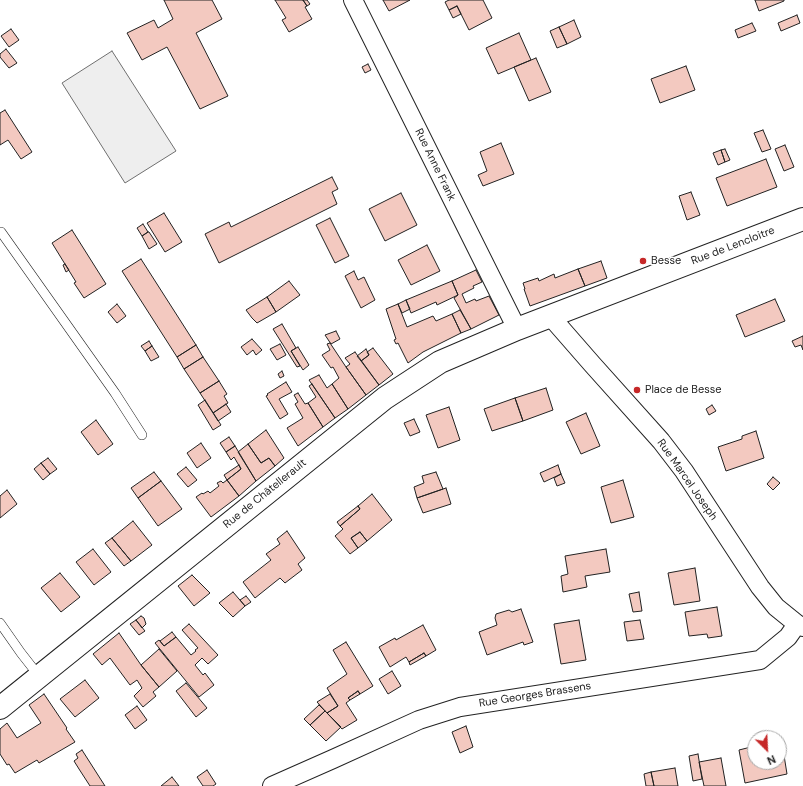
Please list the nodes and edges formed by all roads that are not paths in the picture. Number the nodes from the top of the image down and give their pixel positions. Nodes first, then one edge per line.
1 (353, 0) edge
2 (803, 219) edge
3 (1, 232) dead end
4 (551, 316) junction
5 (517, 329) junction
6 (142, 435) dead end
7 (0, 623) edge
8 (800, 625) edge
9 (39, 676) junction
10 (0, 708) edge
11 (272, 786) edge

1 - 5 street, Rue Anne Frank
2 - 4 main road, Rue de Lencloitre
3 - 6 lane
4 - 5 main road, Rue de Châtellerault
4 - 8 street, Rue Marcel Joseph
5 - 9 main road, Rue de Châtellerault
7 - 9 lane
8 - 11 street, Rue Georges Brassens
9 - 10 main road, Rue de Châtellerault

